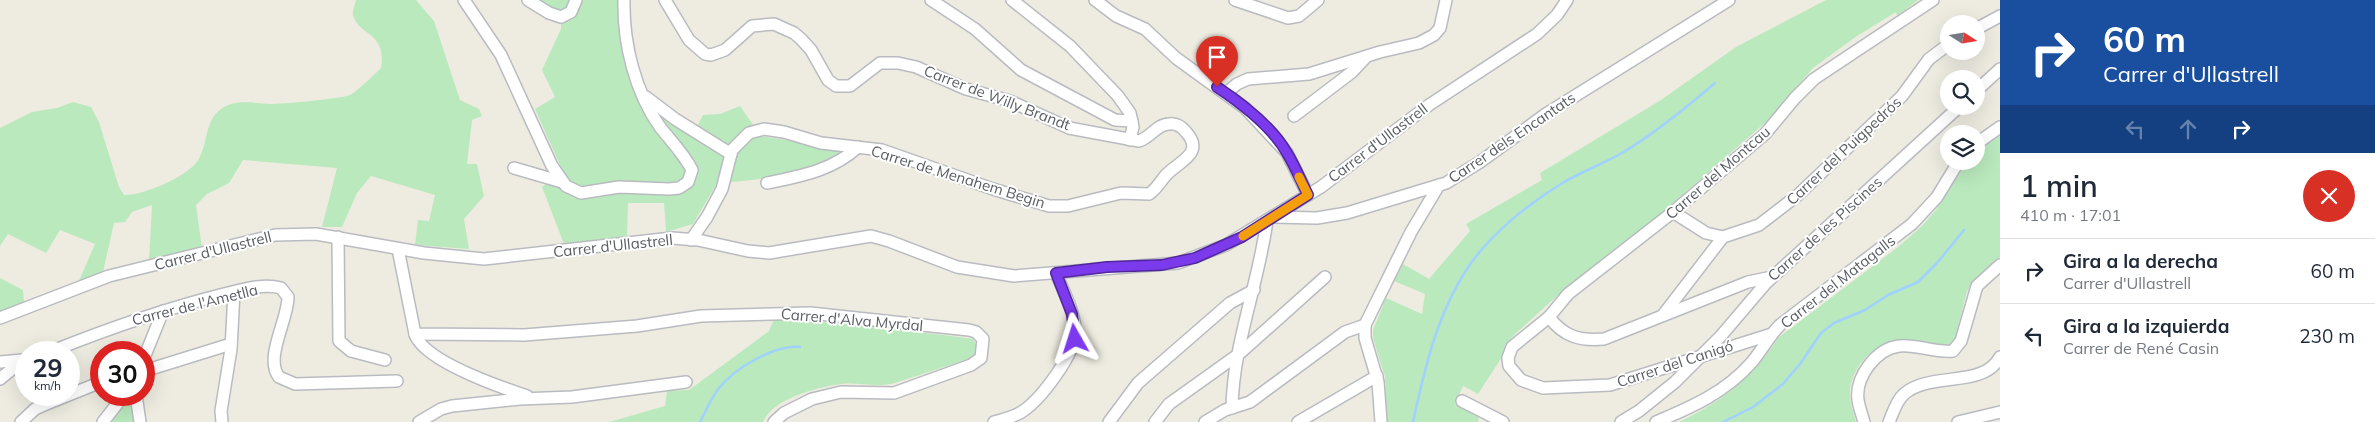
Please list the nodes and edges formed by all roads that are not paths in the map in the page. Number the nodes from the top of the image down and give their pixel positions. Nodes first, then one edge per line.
1 (464, 0) edge
2 (528, 0) edge
3 (576, 0) edge
4 (624, 0) edge
5 (665, 0) edge
6 (931, 0) edge
7 (1012, 0) edge
8 (1095, 0) edge
9 (1236, 0) edge
10 (1318, 0) edge
11 (1446, 0) edge
12 (1567, 0) edge
13 (1729, 0) edge
14 (1933, 0) edge
15 (2000, 16) edge
16 (1985, 24) edge
17 (1940, 51) edge
18 (1366, 57) junction
19 (2000, 69) edge
20 (1985, 83) edge
21 (1226, 93) junction
22 (645, 96) junction
23 (1950, 115) edge
24 (1294, 116) dead end
25 (1132, 121) junction
26 (2000, 127) edge
27 (1985, 138) edge
28 (1132, 140) junction
29 (858, 147) junction
30 (731, 154) junction
31 (514, 168) dead end
32 (1954, 170) edge
33 (562, 182) junction
34 (766, 183) dead end
35 (1439, 185) junction
36 (1308, 195) junction
37 (1673, 212) junction
38 (1270, 218) junction
39 (338, 237) junction
40 (1723, 237) junction
41 (691, 240) junction
42 (398, 248) junction
43 (2000, 265) edge
44 (1056, 273) junction
45 (1772, 277) junction
46 (1325, 278) dead end
47 (1254, 290) junction
48 (234, 292) junction
49 (163, 311) junction
50 (1663, 315) junction
51 (0, 318) edge
52 (1549, 318) junction
53 (1365, 325) junction
54 (415, 334) junction
55 (1772, 334) junction
56 (77, 341) edge
57 (151, 341) edge
58 (231, 344) junction
59 (1509, 353) joint
60 (1239, 354) junction
61 (2000, 357) edge
62 (1696, 359) junction
63 (385, 360) dead end
64 (15, 361) edge
65 (0, 362) edge
66 (15, 367) edge
67 (155, 368) edge
68 (1377, 376) junction
69 (0, 379) edge
70 (397, 381) dead end
71 (686, 382) dead end
72 (90, 386) edge
73 (535, 399) junction
74 (1462, 401) dead end
75 (115, 406) edge
76 (138, 406) edge
77 (1232, 408) junction
78 (2000, 412) edge
79 (21, 422) edge
80 (103, 422) edge
81 (140, 422) edge
82 (222, 422) edge
83 (419, 422) edge
84 (774, 422) edge
85 (994, 422) edge
86 (1109, 422) edge
87 (1155, 422) edge
88 (1206, 422) edge
89 (1298, 422) edge
90 (1381, 422) edge
91 (1503, 422) edge
92 (1621, 422) edge
93 (1656, 422) edge
94 (1864, 422) edge
95 (1889, 422) edge
96 (1958, 422) edge

1 - 33 street
2 - 3 street
4 - 22 street
5 - 28 street, Carrer de Willy Brandt
6 - 25 street
7 - 25 street
8 - 21 street
9 - 10 street
11 - 18 street
12 - 36 street, Carrer d'Ullastrell
13 - 35 street, Carrer dels Encantats
14 - 37 street, Carrer del Montcau
15 - 16 street
17 - 40 street, Carrer del Puigpedrós
18 - 21 street
18 - 24 street
19 - 20 street
21 - 36 street
22 - 30 street
22 - 33 street
23 - 45 street, Carrer de les Piscines
25 - 28 street
26 - 27 street
28 - 29 street, Carrer de Menahem Begin
29 - 30 street, Carrer de Menahem Begin
29 - 34 street
30 - 41 street, Carrer de Menahem Begin
31 - 33 street
32 - 55 street, Carrer del Matagalls
35 - 38 street, Carrer dels Encantats
35 - 53 street
36 - 38 street, Carrer d'Ullastrell
37 - 40 street
37 - 52 street, Carrer del Montcau
38 - 44 street, Carrer d'Ullastrell
38 - 47 street
39 - 42 street, Carrer d'Ullastrell
39 - 51 street, Carrer d'Ullastrell
39 - 63 street
40 - 50 street
41 - 42 street, Carrer d'Ullastrell
41 - 44 street, Carrer d'Ullastrell
42 - 54 street
43 - 94 street
44 - 85 street
45 - 50 street
45 - 62 street, Carrer de les Piscines
46 - 60 street
47 - 60 street
47 - 86 street
48 - 49 street, Carrer de l'Ametlla
48 - 58 street
48 - 70 street, Carrer de l'Ametlla
49 - 56 street, Carrer de l'Ametlla
49 - 57 street
50 - 52 street
52 - 59 street, Carrer del Montcau
53 - 68 street
53 - 77 street
54 - 73 street
54 - 84 street, Carrer d'Alva Myrdal
55 - 62 street, Carrer del Canigó
55 - 93 street, Carrer del Matagalls
58 - 67 street
58 - 82 street
59 - 62 street, Carrer del Canigó
60 - 77 street
60 - 87 street
61 - 95 street
62 - 92 street, Carrer de les Piscines
64 - 65 street
66 - 69 street
68 - 89 street
68 - 90 street
71 - 73 street
72 - 79 street
73 - 83 street
74 - 91 street
75 - 80 street
76 - 81 street
77 - 88 street
78 - 96 street

